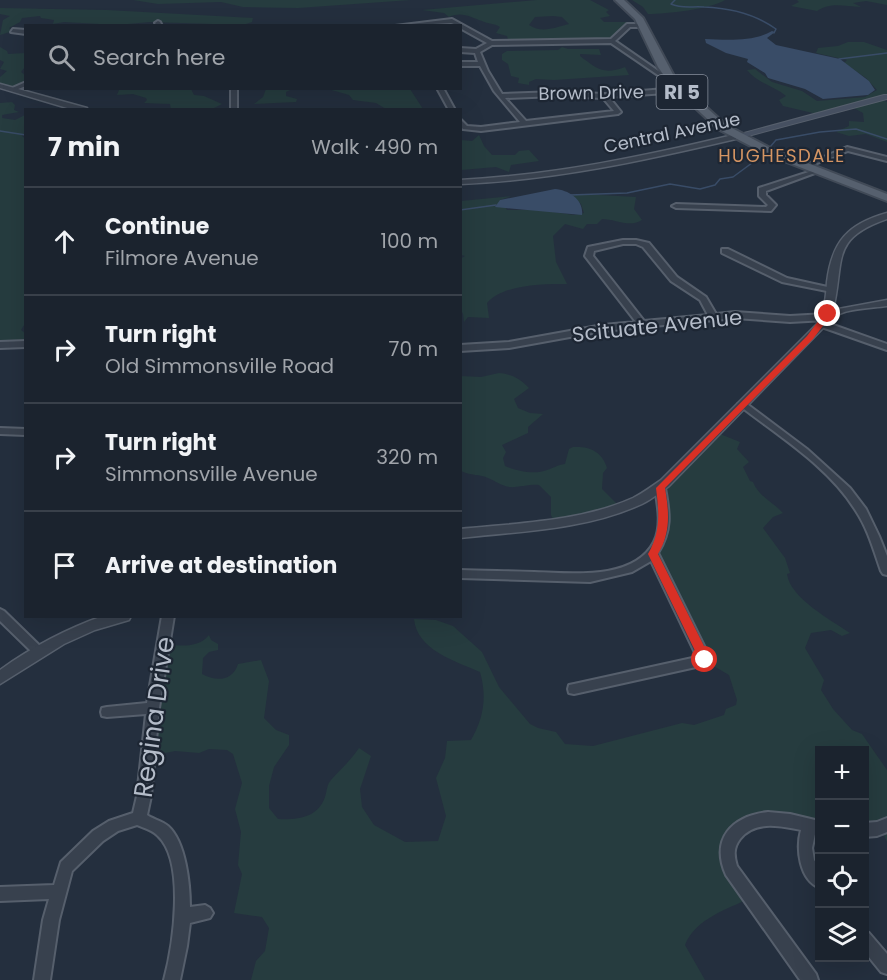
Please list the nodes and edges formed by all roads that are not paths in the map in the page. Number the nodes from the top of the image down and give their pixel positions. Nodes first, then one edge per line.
1 (619, 0) edge
2 (419, 24) edge
3 (457, 24) edge
4 (642, 25) junction
5 (462, 26) edge
6 (13, 31) dead end
7 (24, 32) edge
8 (612, 41) junction
9 (492, 43) junction
10 (462, 50) edge
11 (477, 51) junction
12 (480, 63) junction
13 (462, 64) edge
14 (24, 85) edge
15 (0, 86) edge
16 (13, 89) junction
17 (679, 89) junction
18 (234, 90) edge
19 (441, 90) edge
20 (501, 96) junction
21 (605, 96) junction
22 (887, 97) edge
23 (77, 108) edge
24 (234, 108) edge
25 (452, 108) edge
26 (521, 121) junction
27 (462, 124) edge
28 (511, 125) junction
29 (519, 134) dead end
30 (737, 136) junction
31 (887, 159) edge
32 (808, 165) junction
33 (820, 170) junction
34 (462, 182) edge
35 (887, 198) edge
36 (676, 206) dead end
37 (887, 216) edge
38 (725, 251) dead end
39 (832, 290) junction
40 (887, 303) edge
41 (713, 317) junction
42 (824, 321) junction
43 (642, 324) junction
44 (24, 344) edge
45 (0, 345) edge
46 (887, 347) edge
47 (462, 348) edge
48 (743, 404) junction
49 (0, 431) edge
50 (24, 432) edge
51 (660, 488) junction
52 (462, 534) edge
53 (653, 554) junction
54 (887, 571) edge
55 (462, 574) edge
56 (0, 614) edge
57 (117, 618) edge
58 (168, 618) edge
59 (38, 651) junction
60 (0, 678) edge
61 (574, 689) dead end
62 (153, 708) junction
63 (107, 712) dead end
64 (139, 818) junction
65 (815, 825) edge
66 (887, 825) edge
67 (869, 830) edge
68 (815, 874) edge
69 (58, 892) junction
70 (0, 894) edge
71 (205, 913) dead end
72 (182, 916) junction
73 (869, 944) edge
74 (887, 966) edge
75 (42, 980) edge
76 (172, 980) edge
77 (810, 980) edge

1 - 4 main road, RI 5
2 - 3 street
4 - 8 street
4 - 17 main road, RI 5
5 - 9 street
6 - 7 street
8 - 9 street
8 - 17 street
9 - 11 street
10 - 11 street
11 - 12 street
12 - 13 street
12 - 20 street
14 - 16 street
15 - 16 street
16 - 23 street
17 - 21 street, Brown Drive
17 - 30 main road, RI 5
18 - 24 street
19 - 25 street
20 - 21 street, Brown Drive
20 - 26 street
21 - 26 street
22 - 30 main road, Central Avenue
26 - 28 street
27 - 28 street
28 - 29 street
30 - 32 main road, RI 5
30 - 34 street, Central Avenue
31 - 32 street
32 - 33 main road, RI 5
33 - 35 main road, RI 5
33 - 36 street
37 - 39 street
38 - 39 street
39 - 42 street
40 - 42 street, Scituate Avenue
41 - 42 street, Scituate Avenue
41 - 43 street, Scituate Avenue
41 - 43 street
42 - 46 street
42 - 48 street
43 - 47 street, Scituate Avenue
44 - 45 street
48 - 51 street
48 - 54 street
49 - 50 street
51 - 52 street
51 - 53 street
53 - 55 street
53 - 61 street
56 - 59 street
57 - 59 street
58 - 62 street, Regina Drive
59 - 60 street
62 - 63 street
62 - 64 street, Regina Drive
64 - 69 street, Regina Drive
64 - 72 street, Regina Drive
65 - 68 street
65 - 77 street
66 - 67 street
69 - 70 street
69 - 75 street, Regina Drive
71 - 72 street
72 - 76 street, Regina Drive
73 - 74 street

